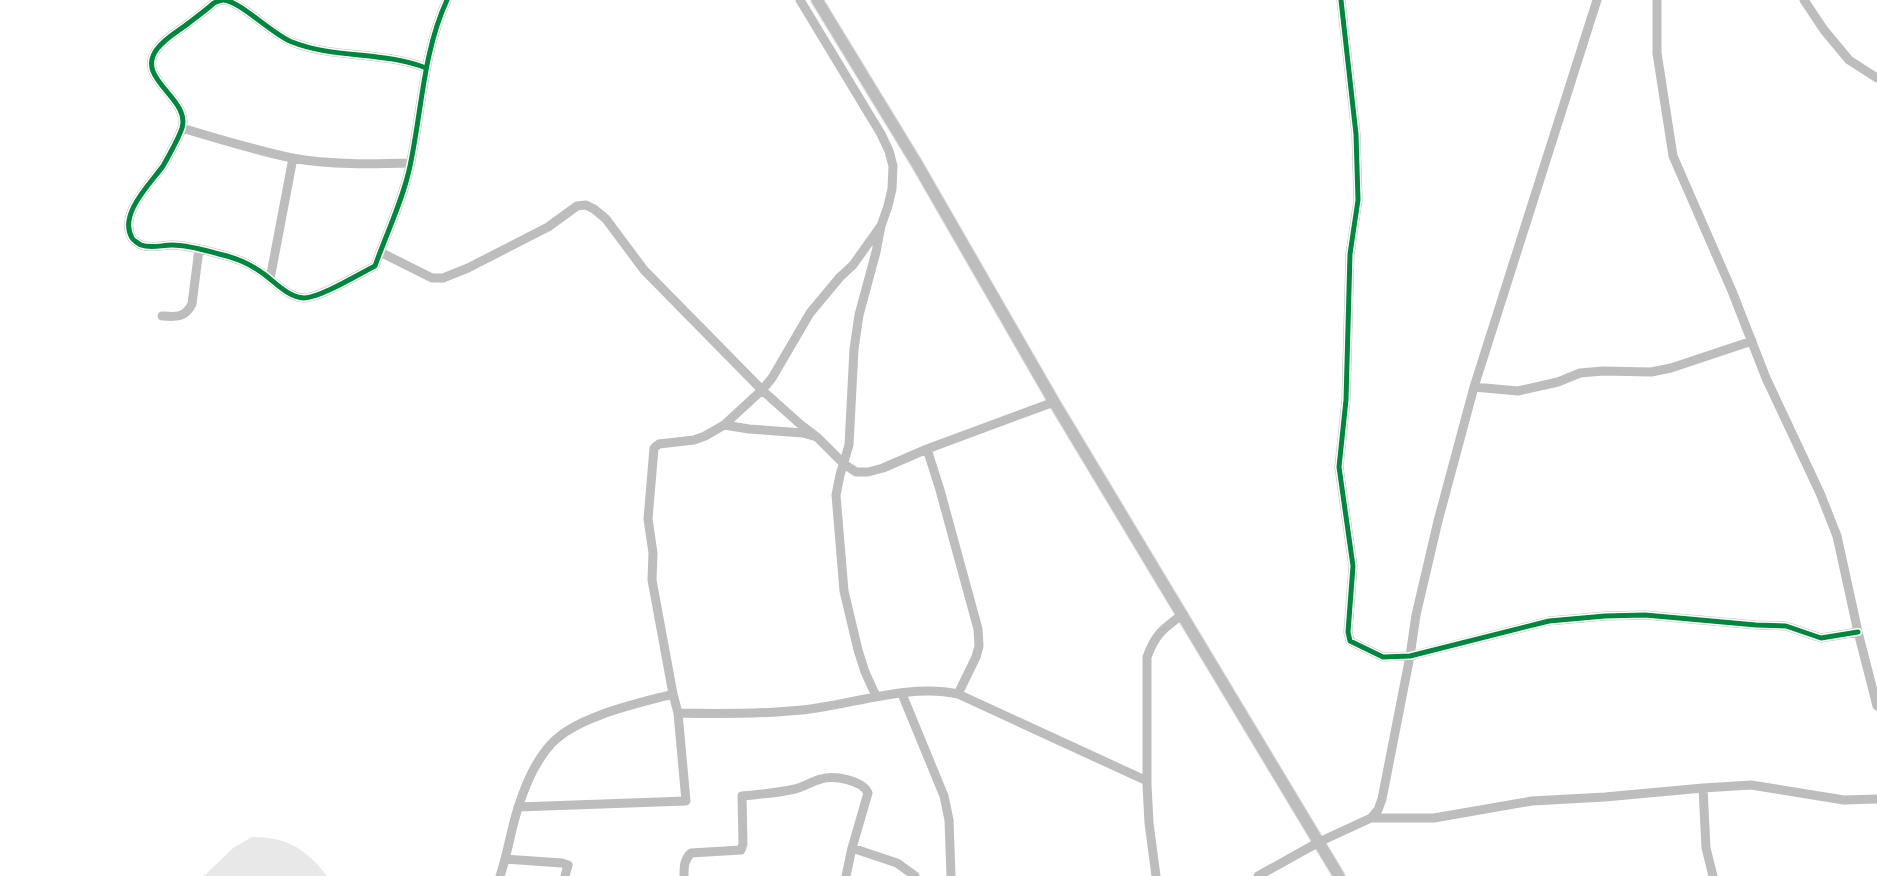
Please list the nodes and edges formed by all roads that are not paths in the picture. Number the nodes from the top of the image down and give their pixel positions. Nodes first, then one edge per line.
1 (447, 0) edge
2 (800, 0) edge
3 (818, 0) edge
4 (1340, 0) edge
5 (1597, 0) edge
6 (1657, 0) edge
7 (1804, 0) edge
8 (426, 68) junction
9 (1877, 78) edge
10 (182, 128) junction
11 (293, 158) junction
12 (411, 163) junction
13 (881, 226) junction
14 (199, 249) junction
15 (380, 252) junction
16 (270, 279) junction
17 (162, 316) dead end
18 (1752, 341) junction
19 (1474, 387) junction
20 (762, 390) junction
21 (1054, 402) junction
22 (724, 425) junction
23 (817, 437) junction
24 (927, 449) junction
25 (844, 464) junction
26 (1183, 614) junction
27 (1858, 632) junction
28 (1410, 656) junction
29 (1874, 677) edge
30 (673, 694) junction
31 (902, 694) junction
32 (958, 694) junction
33 (876, 696) junction
34 (1877, 706) edge
35 (678, 713) junction
36 (1147, 781) junction
37 (1703, 788) junction
38 (1877, 799) edge
39 (518, 807) junction
40 (1370, 818) junction
41 (1319, 842) junction
42 (852, 848) junction
43 (506, 859) junction
44 (500, 876) edge
45 (565, 876) edge
46 (684, 876) edge
47 (846, 876) edge
48 (915, 876) edge
49 (951, 876) edge
50 (1156, 876) edge
51 (1258, 876) edge
52 (1339, 876) edge
53 (1713, 876) edge

1 - 8 street
2 - 13 street
3 - 21 main road
4 - 28 street
5 - 19 street
6 - 18 street
7 - 9 street
8 - 10 street
8 - 12 street
10 - 11 street
10 - 14 street
11 - 12 street
11 - 16 street
12 - 15 street
13 - 20 street
13 - 25 street
14 - 16 street
14 - 17 street
15 - 16 street
15 - 20 street
18 - 19 street
18 - 27 street
19 - 28 street
20 - 22 street
20 - 23 street
21 - 24 street
21 - 26 main road
22 - 23 street
22 - 30 street
23 - 25 street
24 - 25 street
24 - 32 street
25 - 33 street
26 - 36 street
26 - 41 main road
27 - 28 street
27 - 29 street
28 - 40 street
29 - 34 street
30 - 35 street
30 - 39 street
31 - 32 street
31 - 33 street
31 - 49 street
32 - 36 street
33 - 35 street
35 - 39 street
36 - 50 street
37 - 38 street
37 - 40 street
37 - 53 street
39 - 43 street
40 - 41 street
41 - 51 street
41 - 52 main road
42 - 46 street
42 - 47 street
42 - 48 street
43 - 44 street
43 - 45 street

